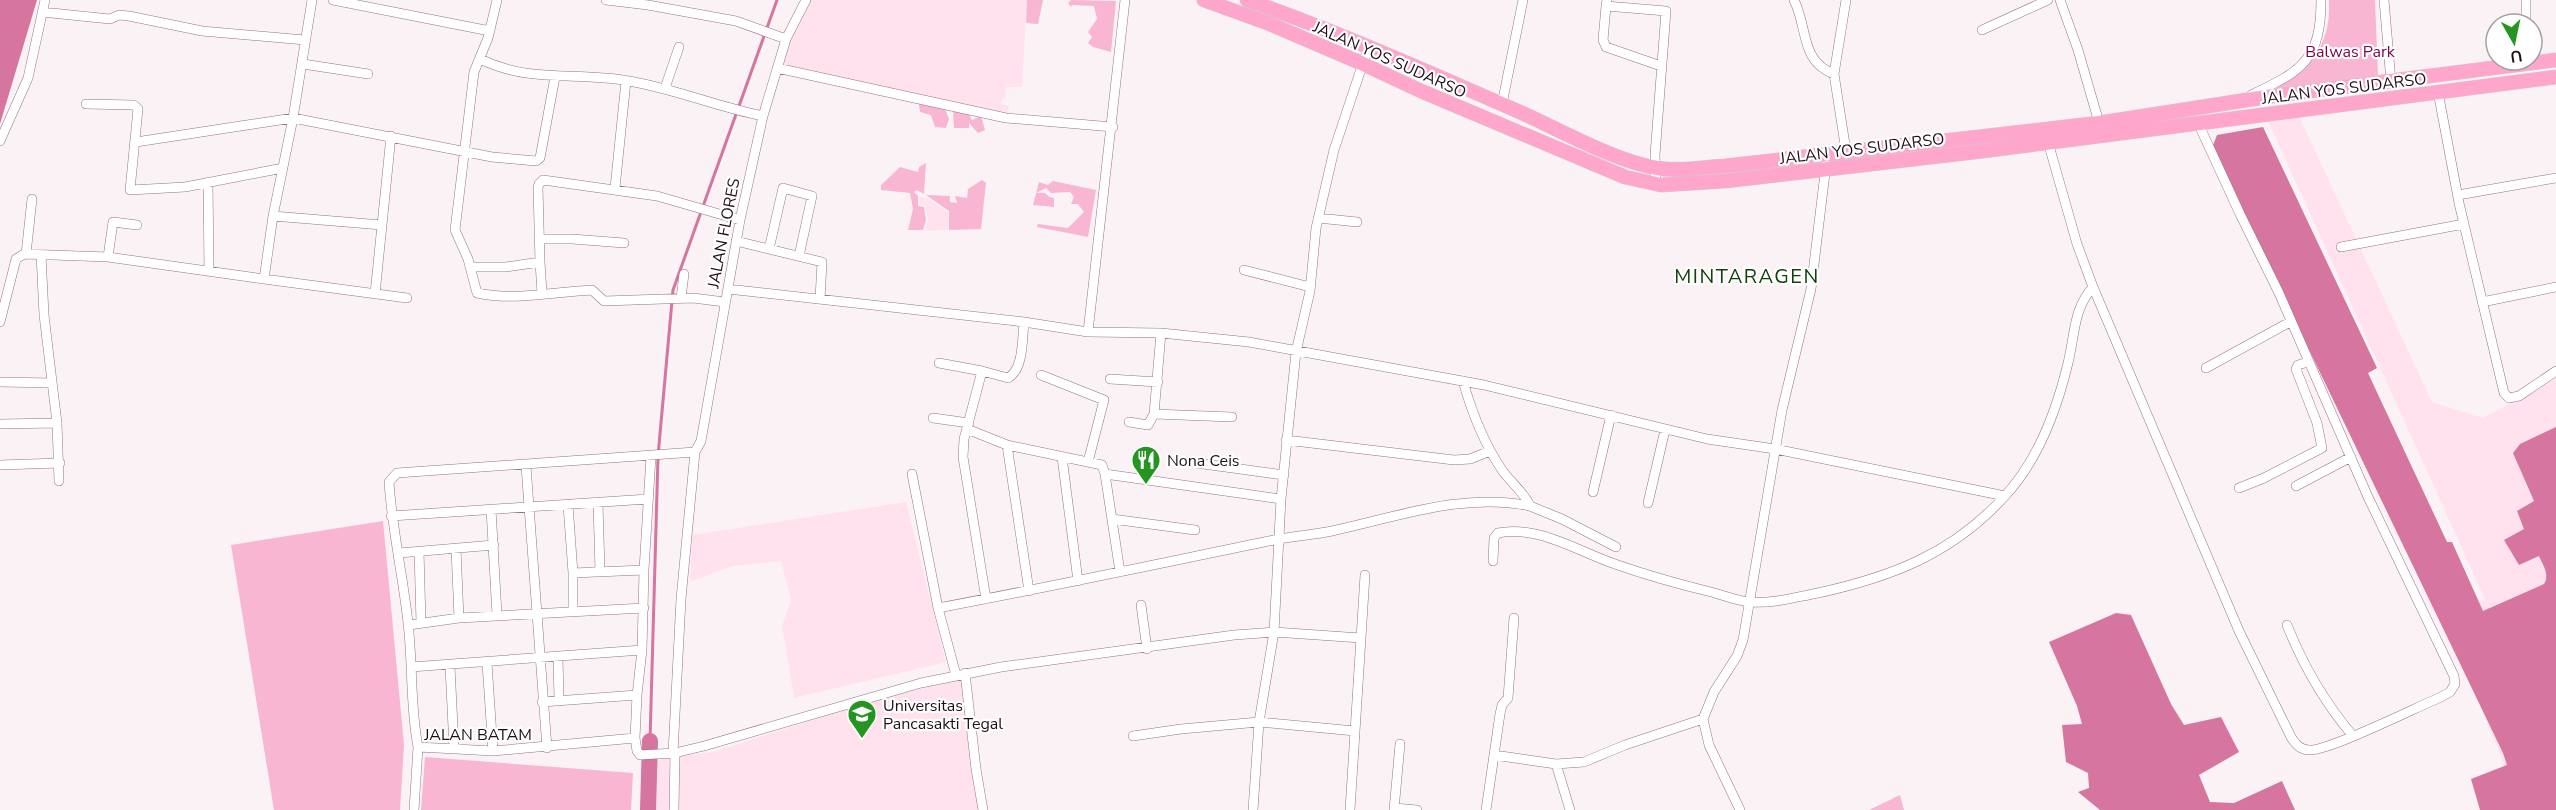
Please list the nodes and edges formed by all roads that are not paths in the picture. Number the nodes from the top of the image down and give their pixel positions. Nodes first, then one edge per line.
1 (45, 0) edge
2 (312, 0) edge
3 (333, 0) edge
4 (496, 0) edge
5 (606, 0) edge
6 (805, 0) edge
7 (1125, 0) edge
8 (1204, 0) edge
9 (1523, 0) edge
10 (1794, 0) edge
11 (1846, 0) edge
12 (2048, 0) edge
13 (2060, 0) edge
14 (2321, 0) edge
15 (2384, 0) edge
16 (1251, 1) edge
17 (1607, 3) edge
18 (42, 12) junction
19 (1982, 30) dead end
20 (490, 31) junction
21 (786, 39) junction
22 (305, 40) junction
23 (680, 47) dead end
24 (1368, 48) junction
25 (480, 59) junction
26 (303, 63) junction
27 (1362, 63) junction
28 (1661, 66) junction
29 (777, 68) junction
30 (2484, 68) edge
31 (368, 74) dead end
32 (1834, 74) junction
33 (555, 77) junction
34 (2556, 77) edge
35 (626, 81) junction
36 (2391, 81) junction
37 (665, 88) junction
38 (2438, 92) junction
39 (2234, 103) junction
40 (86, 104) dead end
41 (1502, 104) junction
42 (763, 116) junction
43 (293, 118) junction
44 (2198, 123) junction
45 (1113, 128) junction
46 (2100, 129) junction
47 (391, 136) junction
48 (0, 141) edge
49 (136, 142) junction
50 (2048, 142) junction
51 (466, 151) junction
52 (1846, 151) junction
53 (1825, 154) junction
54 (283, 168) junction
55 (1655, 168) junction
56 (1826, 169) junction
57 (2556, 178) edge
58 (208, 182) junction
59 (1656, 184) junction
60 (615, 188) junction
61 (2458, 195) junction
62 (32, 199) dead end
63 (273, 216) junction
64 (1318, 218) junction
65 (740, 220) junction
66 (1357, 222) dead end
67 (2464, 224) junction
68 (137, 225) dead end
69 (382, 225) junction
70 (539, 239) junction
71 (736, 241) junction
72 (624, 243) dead end
73 (2341, 247) dead end
74 (769, 249) junction
75 (26, 254) junction
76 (41, 255) junction
77 (799, 256) junction
78 (108, 257) junction
79 (540, 262) junction
80 (470, 267) junction
81 (1244, 270) dead end
82 (209, 271) junction
83 (684, 274) dead end
84 (264, 279) junction
85 (1310, 287) junction
86 (2093, 287) junction
87 (2556, 287) edge
88 (728, 289) junction
89 (375, 294) junction
90 (542, 294) junction
91 (407, 298) dead end
92 (676, 299) junction
93 (820, 299) junction
94 (725, 302) junction
95 (2482, 302) junction
96 (0, 322) edge
97 (1024, 322) junction
98 (2290, 322) junction
99 (1088, 332) junction
100 (1161, 333) junction
101 (1296, 352) junction
102 (2308, 362) junction
103 (939, 363) dead end
104 (2206, 368) dead end
105 (982, 371) junction
106 (2556, 371) edge
107 (1041, 375) dead end
108 (1110, 379) dead end
109 (1463, 381) junction
110 (0, 382) edge
111 (1158, 382) junction
112 (52, 383) junction
113 (1154, 414) junction
114 (1611, 415) junction
115 (1232, 417) dead end
116 (933, 418) dead end
117 (1129, 422) dead end
118 (57, 423) junction
119 (0, 424) edge
120 (968, 426) junction
121 (1665, 430) junction
122 (1286, 440) junction
123 (1007, 445) junction
124 (1775, 449) junction
125 (1490, 451) junction
126 (695, 452) junction
127 (652, 456) junction
128 (1062, 456) junction
129 (2351, 458) junction
130 (1088, 462) junction
131 (1189, 462) dead end
132 (60, 463) junction
133 (0, 465) edge
134 (526, 466) junction
135 (912, 474) dead end
136 (1105, 474) junction
137 (1284, 475) junction
138 (59, 481) dead end
139 (2296, 486) dead end
140 (2239, 488) dead end
141 (1593, 492) dead end
142 (2005, 496) junction
143 (648, 499) junction
144 (1281, 499) junction
145 (598, 503) junction
146 (1648, 503) dead end
147 (568, 505) junction
148 (1530, 506) junction
149 (530, 507) junction
150 (491, 509) junction
151 (391, 516) junction
152 (1112, 519) junction
153 (1195, 530) dead end
154 (1278, 539) junction
155 (494, 545) junction
156 (1616, 547) dead end
157 (456, 549) junction
158 (419, 551) junction
159 (399, 553) junction
160 (1493, 561) dead end
161 (644, 570) junction
162 (600, 572) junction
163 (1120, 572) junction
164 (573, 573) junction
165 (1365, 575) dead end
166 (1078, 581) junction
167 (1029, 591) junction
168 (986, 599) junction
169 (1749, 602) junction
170 (1141, 605) dead end
171 (644, 608) junction
172 (938, 608) junction
173 (573, 611) junction
174 (497, 615) junction
175 (538, 615) junction
176 (459, 618) junction
177 (1514, 618) dead end
178 (421, 622) junction
179 (409, 625) junction
180 (2287, 625) dead end
181 (1274, 632) junction
182 (1361, 638) junction
183 (1147, 649) junction
184 (642, 650) junction
185 (558, 657) junction
186 (538, 658) junction
187 (487, 663) junction
188 (450, 666) junction
189 (411, 667) junction
190 (960, 674) junction
191 (637, 695) junction
192 (559, 700) junction
193 (542, 702) junction
194 (1703, 719) junction
195 (1259, 722) junction
196 (1355, 731) junction
197 (1133, 736) dead end
198 (2353, 736) junction
199 (635, 738) junction
200 (1400, 744) dead end
201 (418, 747) junction
202 (454, 748) junction
203 (547, 748) junction
204 (493, 751) junction
205 (674, 753) junction
206 (1494, 755) junction
207 (1556, 764) junction
208 (1394, 809) edge
209 (414, 810) edge
210 (674, 810) edge
211 (983, 810) edge
212 (1253, 810) edge
213 (1350, 810) edge
214 (1417, 810) edge
215 (1486, 810) edge
216 (1570, 810) edge
217 (1740, 810) edge

1 - 18 street
2 - 22 street
3 - 20 street
4 - 20 street
5 - 21 street
6 - 21 street, JALAN FLORES
7 - 45 street
8 - 27 highway, JALAN YOS SUDARSO
9 - 41 street
10 - 32 street
11 - 32 street
12 - 19 street
13 - 46 street
14 - 39 street
15 - 36 street
16 - 24 highway, JALAN YOS SUDARSO
17 - 28 street
17 - 28 street
18 - 22 street
18 - 48 street
20 - 25 street
21 - 29 street, JALAN FLORES
22 - 26 street
23 - 37 street
24 - 27 street
24 - 41 highway, JALAN YOS SUDARSO
25 - 33 street
25 - 51 street
26 - 31 street
26 - 43 street
27 - 59 highway, JALAN YOS SUDARSO
27 - 64 street
28 - 55 street
29 - 42 street, JALAN FLORES
29 - 45 street
30 - 36 highway, JALAN YOS SUDARSO
32 - 52 street
33 - 35 street
33 - 51 street
34 - 38 highway, JALAN YOS SUDARSO
35 - 37 street
35 - 60 street
36 - 39 highway, JALAN YOS SUDARSO
37 - 42 street
38 - 44 highway, JALAN YOS SUDARSO
38 - 61 street
39 - 46 highway, JALAN YOS SUDARSO
40 - 49 street
41 - 55 highway, JALAN YOS SUDARSO
42 - 65 street, JALAN FLORES
43 - 47 street
43 - 49 street
43 - 54 street
44 - 46 highway, JALAN YOS SUDARSO
44 - 98 street
45 - 99 street
46 - 50 highway, JALAN YOS SUDARSO
46 - 52 highway, JALAN YOS SUDARSO
47 - 51 street
47 - 69 street
49 - 58 street
50 - 56 highway, JALAN YOS SUDARSO
50 - 86 street
51 - 80 street
52 - 53 highway, JALAN YOS SUDARSO
53 - 55 highway, JALAN YOS SUDARSO
53 - 56 street
54 - 58 street
54 - 63 street
55 - 59 street
56 - 59 highway, JALAN YOS SUDARSO
56 - 124 street
57 - 61 street
58 - 82 street
60 - 65 street
60 - 70 street
61 - 67 street
62 - 75 street
63 - 69 street
63 - 84 street
64 - 66 street
64 - 85 street
65 - 71 street, JALAN FLORES
67 - 73 street
67 - 95 street
68 - 78 street
69 - 89 street
70 - 72 street
70 - 79 street
71 - 74 street
71 - 88 street, JALAN FLORES
74 - 77 street
74 - 77 street
75 - 76 street
75 - 96 street
76 - 78 street
76 - 112 street
77 - 93 street
78 - 82 street
79 - 80 street
79 - 90 street
80 - 90 street
81 - 85 street
82 - 84 street
83 - 92 street
84 - 89 street
85 - 101 street
86 - 142 street
86 - 198 street
87 - 95 street
88 - 93 street
88 - 94 street, JALAN FLORES
89 - 91 street
90 - 92 street
92 - 94 street
93 - 97 street
94 - 126 street, JALAN FLORES
95 - 106 street
97 - 99 street
97 - 105 street
98 - 102 street
98 - 104 street
99 - 100 street
100 - 101 street
100 - 111 street
101 - 109 street
101 - 122 street
102 - 129 street
102 - 140 street
103 - 105 street
105 - 120 street
107 - 130 street
108 - 111 street
109 - 114 street
109 - 125 street
110 - 112 street
111 - 113 street
112 - 118 street
113 - 115 street
113 - 117 street
114 - 121 street
114 - 141 street
116 - 120 street
118 - 119 street
118 - 132 street
120 - 123 street
120 - 168 street
121 - 124 street
121 - 146 street
122 - 125 street
122 - 137 street
123 - 128 street
123 - 167 street
124 - 142 street
124 - 169 street
125 - 148 street
126 - 127 street
126 - 205 street, JALAN FLORES
127 - 134 street
127 - 143 street
128 - 130 street
128 - 166 street
129 - 139 street
129 - 198 street
130 - 136 street
131 - 137 street
132 - 133 street
132 - 138 street
134 - 149 street
134 - 151 street
135 - 172 street
136 - 144 street
136 - 152 street
137 - 144 street
142 - 169 street
143 - 145 street
143 - 161 street
144 - 154 street
145 - 147 street
145 - 162 street
147 - 149 street
147 - 164 street
148 - 154 street
148 - 156 street
149 - 150 street
149 - 175 street
150 - 151 street
150 - 155 street
151 - 159 street
152 - 153 street
152 - 163 street
154 - 163 street
154 - 181 street
155 - 157 street
155 - 174 street
157 - 158 street
157 - 176 street
158 - 159 street
158 - 178 street
159 - 179 street
160 - 169 street
161 - 162 street
161 - 171 street
162 - 164 street
163 - 166 street
164 - 173 street
165 - 182 street
166 - 167 street
167 - 168 street
168 - 172 street
169 - 194 street
170 - 183 street
171 - 173 street
171 - 184 street
172 - 190 street
173 - 175 street
174 - 175 street
174 - 176 street
175 - 186 street
176 - 178 street
177 - 206 street
178 - 179 street
179 - 189 street
180 - 198 street
181 - 182 street
181 - 183 street
181 - 195 street
182 - 196 street
183 - 190 street
184 - 185 street
184 - 191 street
185 - 186 street
185 - 192 street
186 - 187 street
186 - 193 street
187 - 188 street
187 - 204 street
188 - 189 street
188 - 202 street
189 - 201 street
190 - 205 street
190 - 211 street
191 - 192 street
191 - 199 street
192 - 193 street
193 - 203 street
194 - 207 street
194 - 217 street
195 - 196 street
195 - 197 street
195 - 212 street
196 - 213 street
199 - 203 street, JALAN BATAM
199 - 205 street
200 - 208 street
201 - 202 street, JALAN BATAM
201 - 209 street, JALAN BATAM
202 - 204 street, JALAN BATAM
203 - 204 street, JALAN BATAM
205 - 210 street, JALAN FLORES
206 - 207 street
206 - 215 street
207 - 216 street
208 - 214 street

